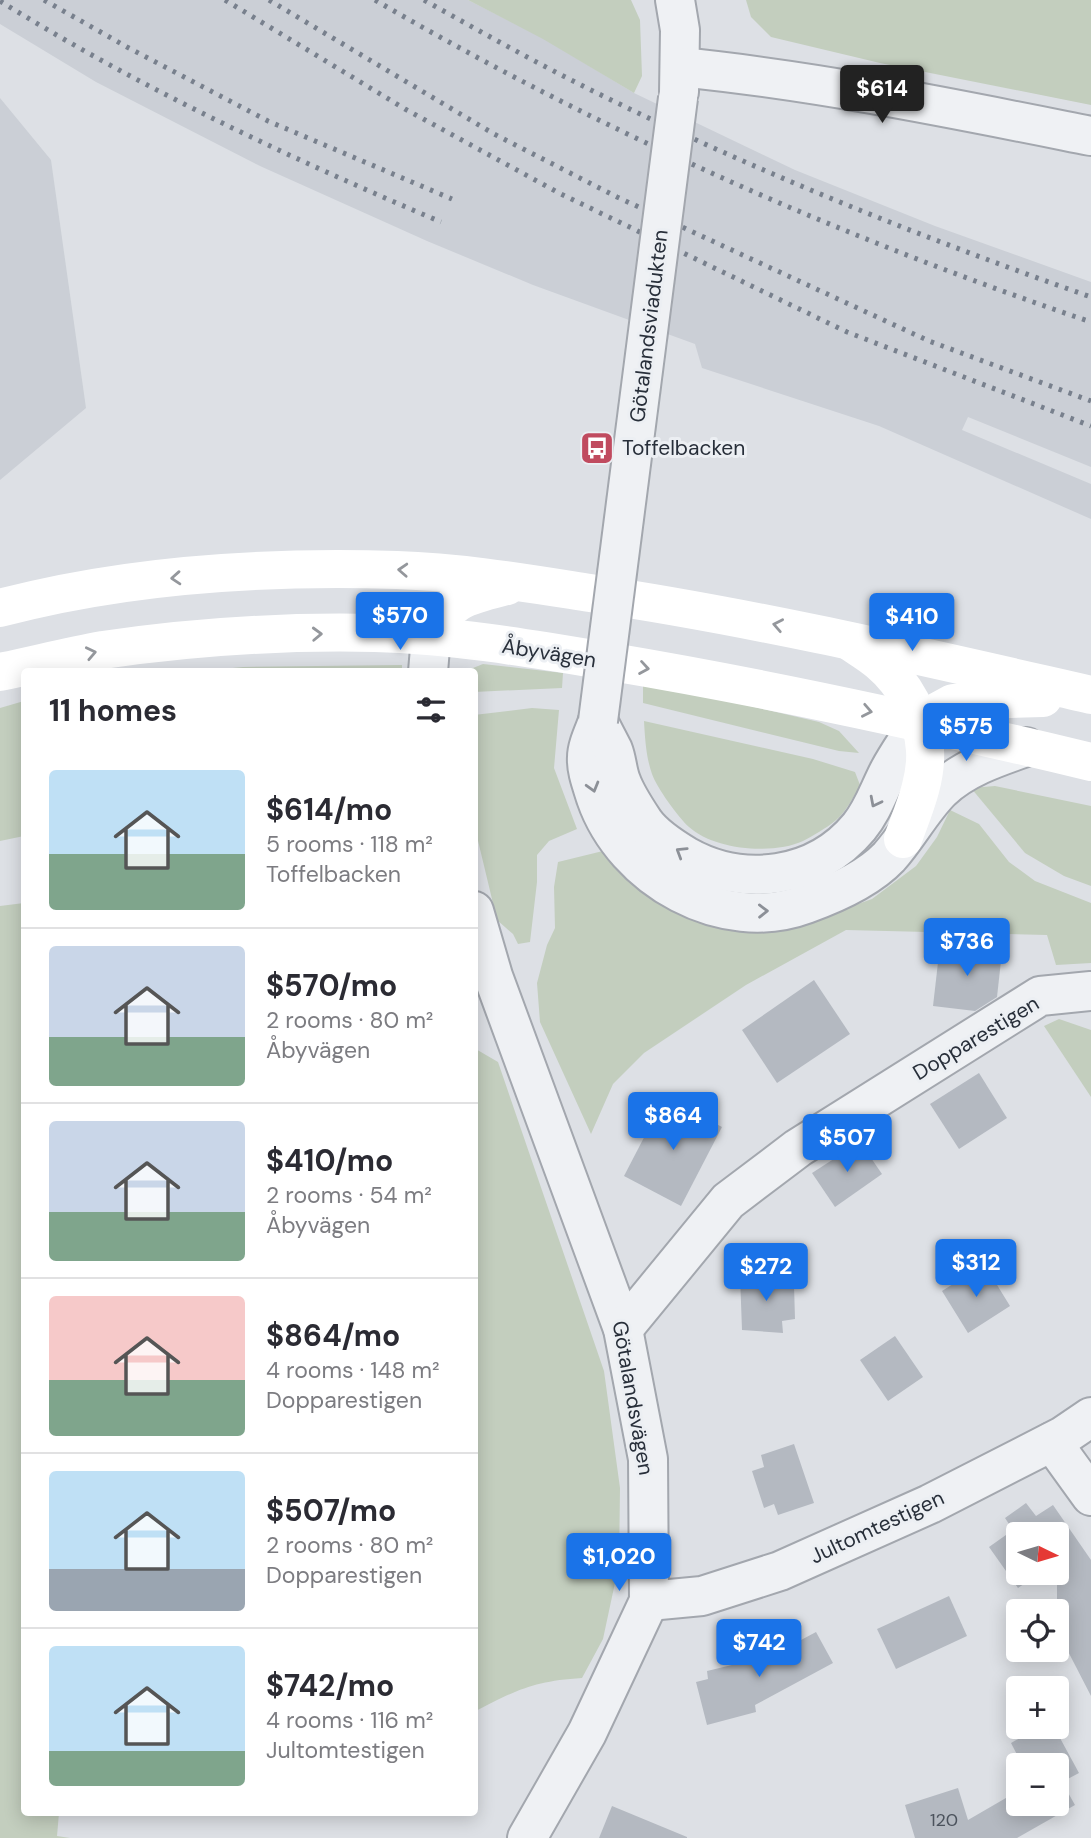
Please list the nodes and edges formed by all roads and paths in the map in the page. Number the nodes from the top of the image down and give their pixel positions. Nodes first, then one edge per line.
1 (675, 0) edge
2 (679, 82) junction
3 (1091, 136) edge
4 (520, 582) junction
5 (0, 608) edge
6 (845, 638) junction
7 (429, 654) edge
8 (0, 672) edge
9 (1091, 696) edge
10 (920, 721) junction
11 (598, 722) junction
12 (1026, 747) junction
13 (1091, 762) edge
14 (903, 839) junction
15 (478, 925) edge
16 (1091, 991) edge
17 (623, 1329) junction
18 (1091, 1417) edge
19 (1052, 1442) junction
20 (1091, 1496) edge
21 (649, 1601) junction
22 (527, 1838) edge

1 - 2 street
2 - 3 street
2 - 11 street, Götalandsviadukten, bridge
4 -> 5 street
6 -> 4 street
4 - 7 street
6 - 9 street
6 - 10 street
8 -> 7 street, Åbyvägen
7 -> 10 street, Åbyvägen
9 - 10 street
10 -> 11 street
10 - 12 street, Åbyvägen
10 - 14 street
11 -> 14 street, Götalandsviadukten
12 - 13 street, Åbyvägen
12 - 14 street, Götalandsviadukten
15 - 17 street, Götalandsvägen
16 - 17 street, Dopparestigen
17 - 21 street, Götalandsvägen
18 - 19 street, Jultomtestigen
19 - 20 street
19 - 21 street, Jultomtestigen
21 - 22 street, Götalandsvägen

